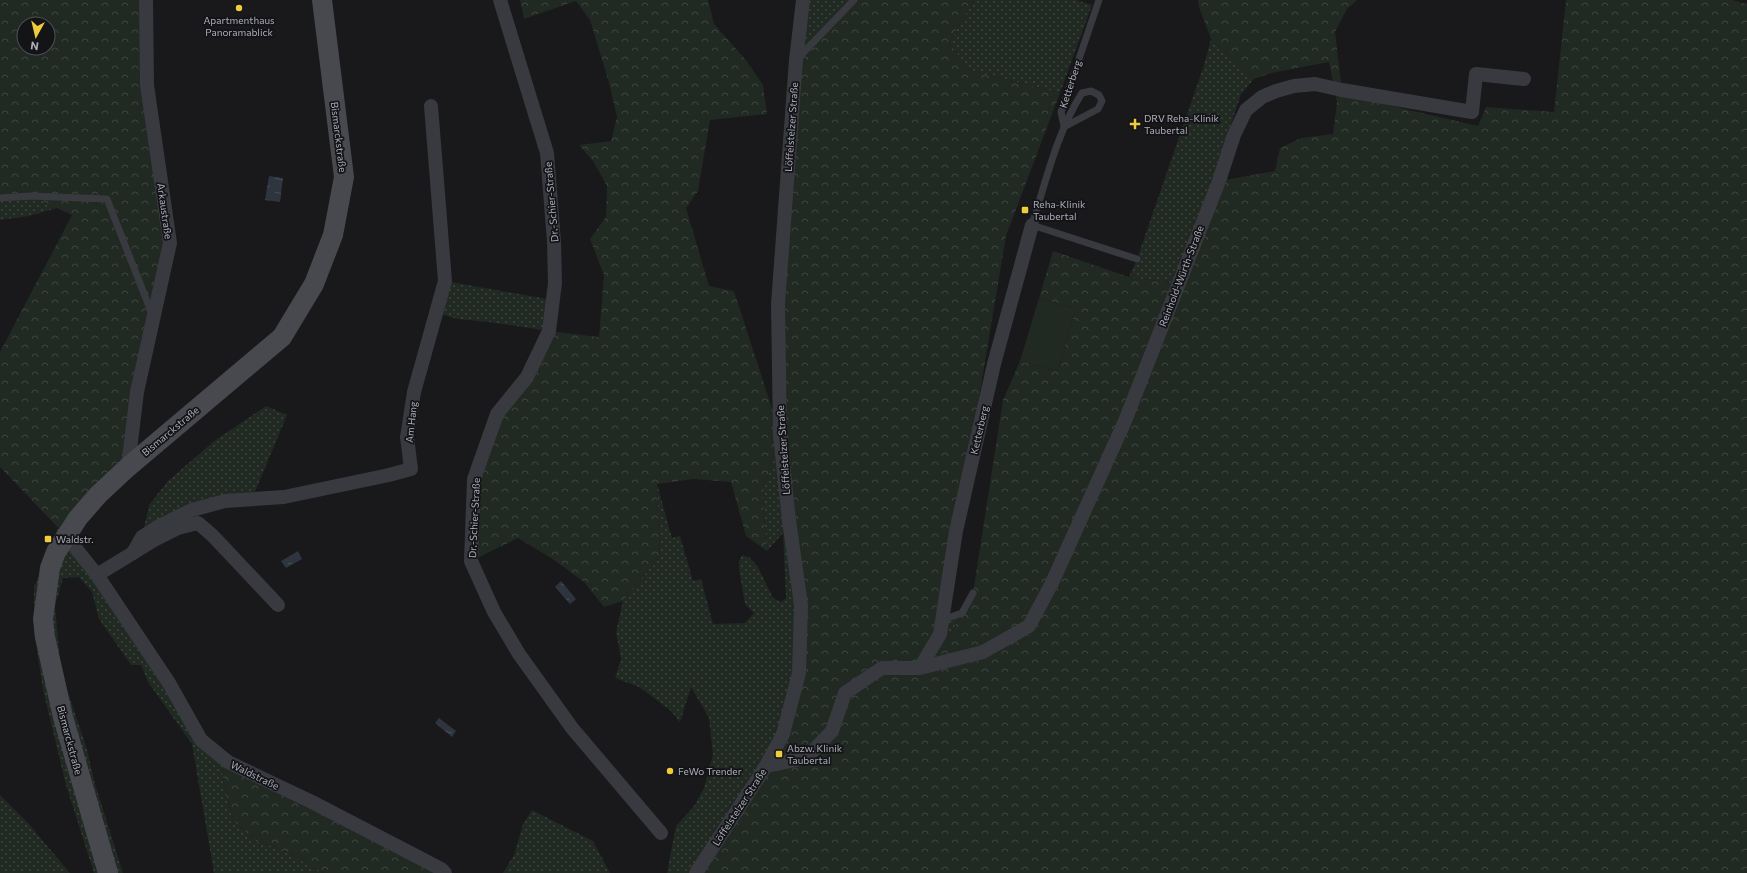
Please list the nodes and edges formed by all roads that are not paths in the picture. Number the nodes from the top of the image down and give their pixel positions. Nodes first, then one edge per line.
1 (146, 0) edge
2 (322, 0) edge
3 (500, 0) edge
4 (803, 0) edge
5 (854, 0) edge
6 (1098, 0) edge
7 (796, 60) junction
8 (1524, 79) dead end
9 (431, 106) dead end
10 (1064, 127) junction
11 (0, 198) edge
12 (1032, 225) junction
13 (1137, 259) dead end
14 (154, 318) junction
15 (128, 467) junction
16 (66, 536) junction
17 (133, 553) junction
18 (97, 575) junction
19 (973, 593) dead end
20 (278, 605) dead end
21 (942, 620) junction
22 (920, 668) junction
23 (766, 766) junction
24 (661, 833) dead end
25 (108, 873) edge
26 (445, 873) edge
27 (696, 873) edge

1 - 14 street, Arkaustraße
2 - 15 street, Bismarckstraße
3 - 24 street, Dr.-Schier-Straße
4 - 7 street, Löffelstelzer Straße
5 - 7 lane
6 - 10 lane, Ketterberg
7 - 23 street, Löffelstelzer Straße
8 - 22 street, Reinhold-Würth-Straße
9 - 17 street, Am Hang
10 - 10 lane
10 - 12 lane, Ketterberg
11 - 14 lane
12 - 13 lane
12 - 21 street, Ketterberg
14 - 15 street, Arkaustraße
15 - 16 street, Bismarckstraße
16 - 18 street, Waldstraße
16 - 25 street, Bismarckstraße
17 - 18 street, Am Hang
17 - 20 street, Am Hang
18 - 26 street, Waldstraße
19 - 21 lane
21 - 22 street, Ketterberg
22 - 23 street
23 - 27 street, Löffelstelzer Straße

